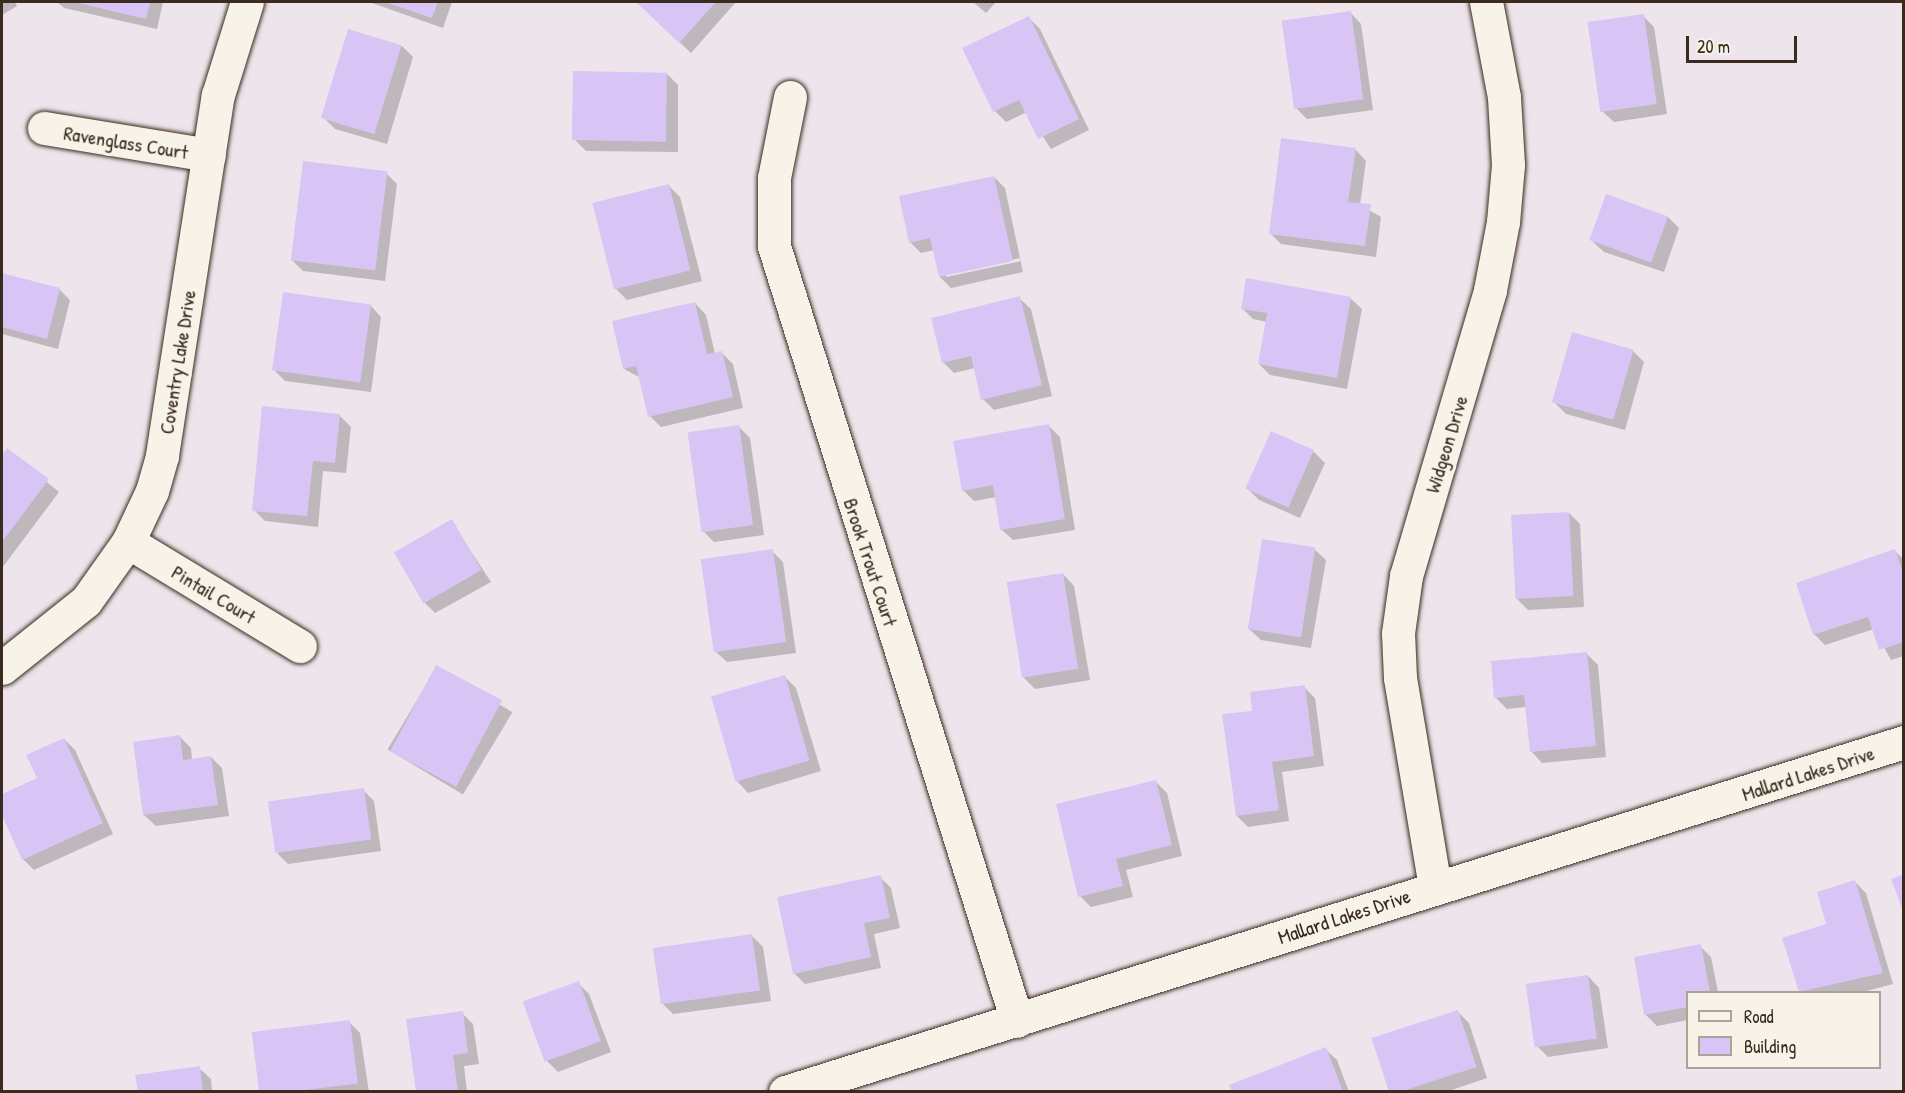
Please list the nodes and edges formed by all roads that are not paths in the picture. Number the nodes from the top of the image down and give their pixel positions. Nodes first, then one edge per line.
1 (247, 2) edge
2 (1486, 2) edge
3 (790, 97) dead end
4 (44, 128) dead end
5 (209, 155) junction
6 (128, 542) junction
7 (300, 646) dead end
8 (2, 669) edge
9 (1904, 742) edge
10 (1435, 887) junction
11 (1017, 1020) junction
12 (785, 1092) edge

1 - 5 street, Coventry Lake Drive
2 - 10 street, Widgeon Drive
3 - 11 street, Brook Trout Court
4 - 5 street, Ravenglass Court
5 - 6 street, Coventry Lake Drive
6 - 7 street, Pintail Court
6 - 8 street, Coventry Lake Drive
9 - 10 street, Mallard Lakes Drive
10 - 11 street, Mallard Lakes Drive
11 - 12 street, Mallard Lakes Drive

